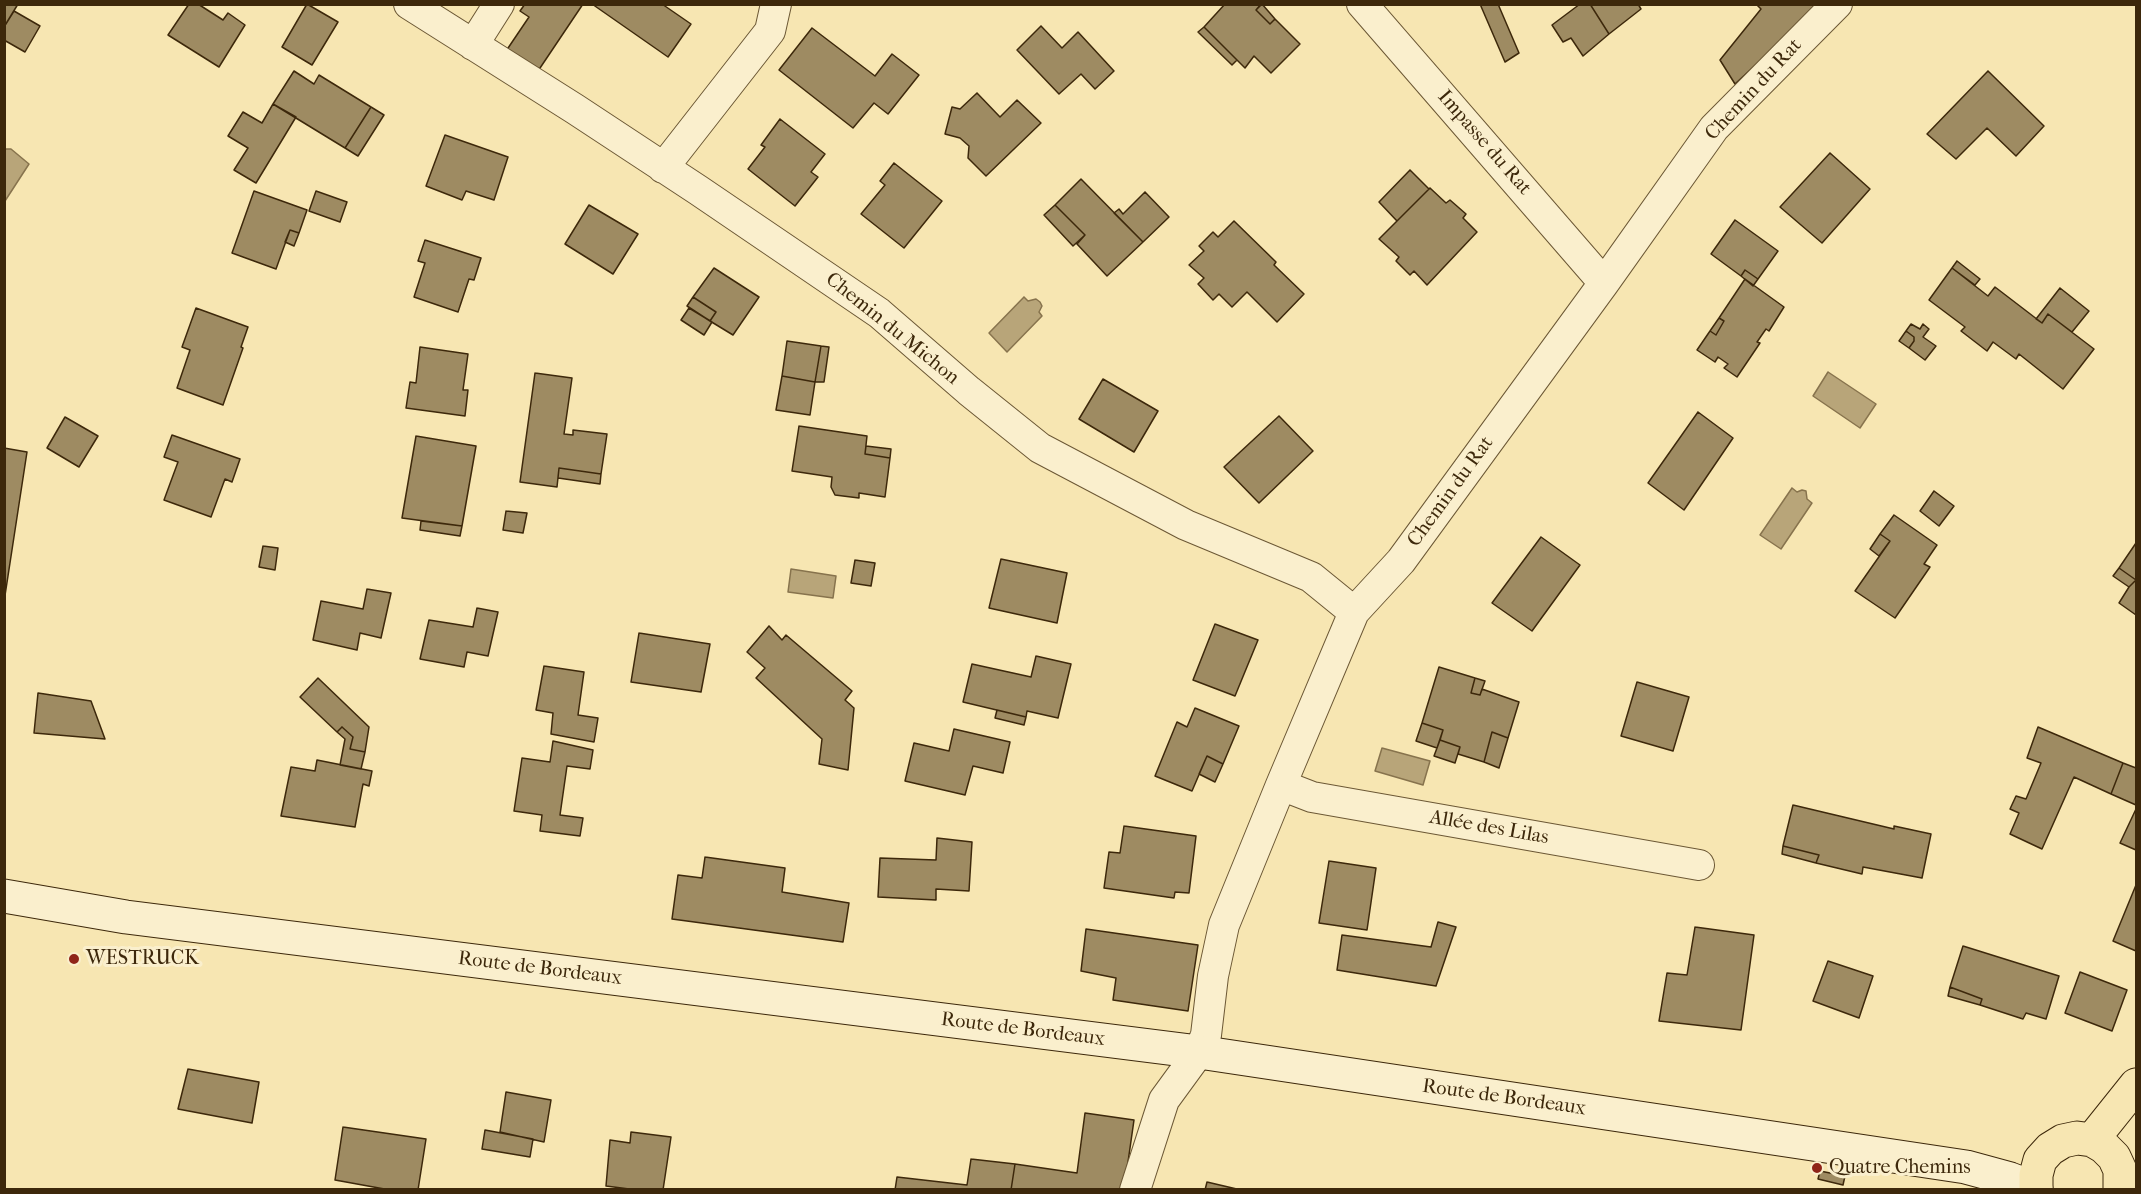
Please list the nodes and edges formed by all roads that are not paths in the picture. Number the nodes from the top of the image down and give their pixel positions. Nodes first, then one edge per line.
1 (409, 4) edge
2 (499, 4) edge
3 (776, 4) edge
4 (1362, 4) edge
5 (1836, 4) edge
6 (473, 45) junction
7 (663, 168) junction
8 (1604, 283) junction
9 (1354, 612) junction
10 (1281, 785) junction
11 (1699, 865) dead end
12 (4, 896) edge
13 (1199, 1052) junction
14 (2136, 1085) edge
15 (2091, 1140) junction
16 (2036, 1189) edge
17 (1135, 1190) edge
18 (2120, 1190) edge

1 - 6 street, Chemin du Michon
2 - 6 street
3 - 7 street
4 - 8 street, Impasse du Rat
5 - 8 street, Chemin du Rat
6 - 7 street, Chemin du Michon
7 - 9 street, Chemin du Michon
8 - 9 street, Chemin du Rat
9 - 10 street, Chemin du Rat
10 - 11 street, Allée des Lilas
10 - 13 street, Chemin du Rat
12 - 13 main road, Route de Bordeaux
13 - 16 main road, Route de Bordeaux
13 - 17 street
14 - 15 main road
15 - 16 main road
15 - 18 main road

